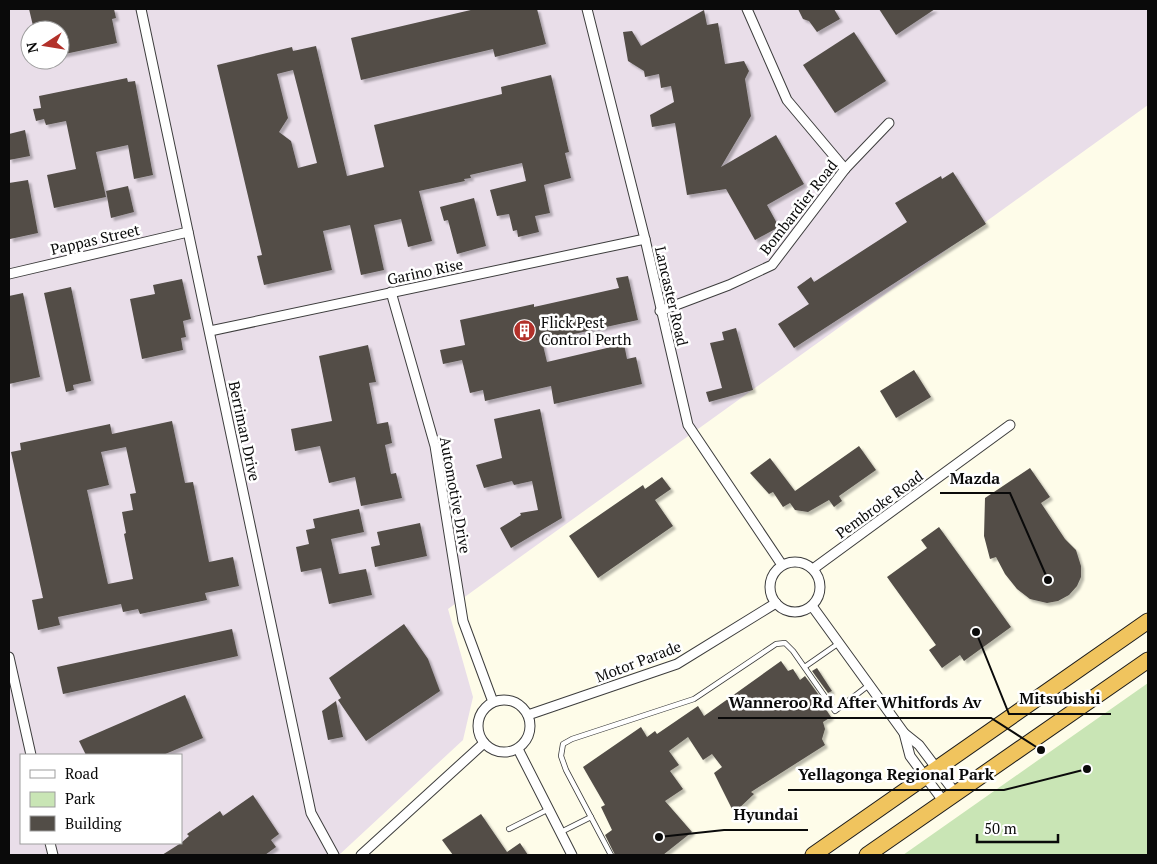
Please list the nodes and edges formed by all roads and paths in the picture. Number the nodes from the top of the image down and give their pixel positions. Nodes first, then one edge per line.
1 (141, 9) edge
2 (587, 9) edge
3 (747, 9) edge
4 (889, 123) dead end
5 (845, 169) junction
6 (188, 232) junction
7 (645, 239) junction
8 (9, 274) edge
9 (391, 292) junction
10 (660, 311) junction
11 (210, 331) junction
12 (1010, 425) dead end
13 (782, 566) junction
14 (813, 569) junction
15 (776, 603) junction
16 (812, 606) junction
17 (1148, 621) edge
18 (839, 643) junction
19 (9, 657) edge
20 (1148, 660) edge
21 (806, 666) junction
22 (869, 685) junction
23 (493, 702) junction
24 (528, 715) junction
25 (904, 733) junction
26 (484, 743) junction
27 (518, 749) junction
28 (30, 754) edge
29 (932, 773) junction
30 (950, 798) junction
31 (549, 809) junction
32 (591, 817) junction
33 (509, 829) dead end
34 (560, 832) junction
35 (334, 855) edge
36 (361, 855) edge
37 (572, 855) edge
38 (611, 855) edge
39 (813, 855) edge
40 (867, 855) edge

1 - 6 street, Berriman Drive
2 - 7 street, Lancaster Road
3 - 5 street
4 - 5 street, Bombardier Road
5 - 10 street, Bombardier Road
6 - 8 street, Pappas Street
6 - 11 street, Berriman Drive
7 - 9 street, Garino Rise
7 - 10 street, Lancaster Road
9 - 11 street, Garino Rise
9 - 23 street, Automotive Drive
10 - 13 street, Lancaster Road
11 - 35 street, Berriman Drive
12 - 14 street, Pembroke Road
13 - 14 street
13 - 15 street
14 - 16 street
15 - 16 street
15 - 24 street, Motor Parade
16 - 18 street
17 - 29 highway
18 - 21 lane
18 - 22 street
19 - 28 street
20 - 30 highway
21 - 22 lane
21 - 32 lane
22 - 25 street
23 - 24 street
23 - 26 street
24 - 27 street
25 - 29 street
25 - 29 street
26 - 27 street
26 - 36 street
27 - 31 street
29 - 30 street
29 - 30 street
29 - 39 highway
30 - 40 highway
31 - 33 lane
31 - 34 street
32 - 34 lane
32 - 38 lane
34 - 37 street

